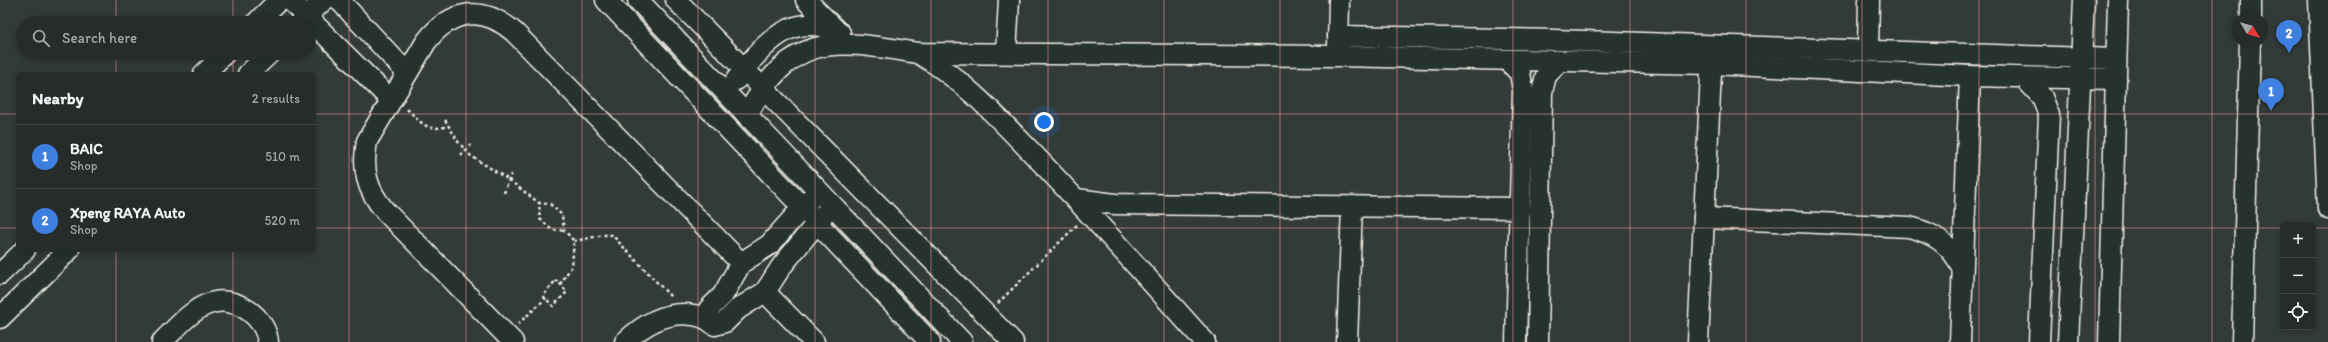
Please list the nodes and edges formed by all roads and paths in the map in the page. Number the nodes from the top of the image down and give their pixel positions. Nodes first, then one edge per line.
1 (280, 0) edge
2 (290, 0) edge
3 (324, 0) edge
4 (339, 0) edge
5 (606, 0) edge
6 (638, 0) edge
7 (676, 0) edge
8 (806, 0) edge
9 (1009, 0) edge
10 (1339, 0) edge
11 (1869, 0) edge
12 (2084, 0) edge
13 (2118, 0) edge
14 (2251, 0) edge
15 (2319, 0) edge
16 (2250, 12) edge
17 (263, 16) edge
18 (301, 16) edge
19 (308, 16) edge
20 (316, 31) edge
21 (1338, 36) junction
22 (847, 38) junction
23 (1554, 40) junction
24 (2250, 48) edge
25 (1868, 51) junction
26 (918, 53) junction
27 (1006, 53) junction
28 (1692, 55) junction
29 (1712, 55) junction
30 (1337, 56) junction
31 (2081, 58) junction
32 (2116, 59) junction
33 (218, 60) edge
34 (263, 60) edge
35 (1508, 61) junction
36 (1555, 62) junction
37 (744, 70) junction
38 (206, 72) edge
39 (250, 72) edge
40 (408, 73) junction
41 (1970, 76) junction
42 (2029, 78) junction
43 (2080, 79) junction
44 (2116, 79) junction
45 (763, 87) junction
46 (727, 93) junction
47 (391, 100) junction
48 (747, 114) junction
49 (445, 120) dead end
50 (448, 126) junction
51 (471, 145) dead end
52 (466, 150) junction
53 (461, 155) dead end
54 (511, 174) dead end
55 (509, 180) junction
56 (818, 190) junction
57 (504, 193) dead end
58 (1076, 199) junction
59 (539, 203) junction
60 (832, 204) junction
61 (1352, 206) junction
62 (802, 208) junction
63 (1521, 208) junction
64 (2328, 209) edge
65 (1089, 213) junction
66 (1704, 218) junction
67 (816, 223) junction
68 (564, 230) junction
69 (574, 241) junction
70 (23, 252) edge
71 (67, 252) edge
72 (741, 263) junction
73 (1962, 267) junction
74 (0, 274) edge
75 (560, 284) junction
76 (765, 292) junction
77 (546, 298) junction
78 (986, 314) junction
79 (682, 315) junction
80 (0, 318) edge
81 (706, 319) junction
82 (509, 338) edge
83 (162, 342) edge
84 (268, 342) edge
85 (626, 342) edge
86 (814, 342) edge
87 (930, 342) edge
88 (962, 342) edge
89 (1013, 342) edge
90 (1205, 342) edge
91 (1347, 342) edge
92 (1516, 342) edge
93 (1538, 342) edge
94 (1698, 342) edge
95 (1960, 342) edge
96 (2039, 342) edge
97 (2068, 342) edge
98 (2109, 342) edge
99 (2242, 342) edge

1 - 17 street
2 - 18 street
3 - 19 street
4 - 40 street
5 - 62 street
6 - 46 street
7 - 37 street
8 - 22 street
9 - 27 street
10 - 21 street
11 - 25 street
12 - 31 street
13 - 32 street
14 - 16 street
15 - 64 street
20 - 47 street
21 - 23 street
21 - 30 street
22 - 26 street
22 - 37 street
22 - 45 street
23 - 28 street
23 - 36 street
24 - 99 street
25 - 29 street
25 - 31 street
26 - 27 street
26 - 58 street
27 - 30 street
28 - 29 street
28 - 36 street
29 - 41 street
29 - 66 street
30 - 35 street
31 - 32 street
31 - 43 street
32 - 44 street
33 - 38 street
34 - 39 street
35 - 36 street
35 - 63 street
36 - 93 street
37 - 45 street
37 - 46 street
40 - 47 street
40 - 72 street
41 - 42 street
41 - 73 street
42 - 43 street
42 - 96 street
43 - 44 street
43 - 97 street
44 - 98 street
45 - 48 street
45 - 78 street
46 - 48 street
47 - 50 path
47 - 82 street
48 - 56 street
49 - 50 path
50 - 52 path
51 - 52 path
52 - 53 path
52 - 55 path
54 - 55 path
55 - 57 path
55 - 59 path
56 - 60 street
56 - 62 street
58 - 61 street
58 - 65 street
59 - 68 path
59 - 68 path
60 - 67 street
60 - 88 street
61 - 63 street
61 - 91 street
62 - 67 street
62 - 72 street
63 - 92 street
65 - 78 path
65 - 90 street
66 - 73 street
66 - 94 street
67 - 76 street
67 - 87 street
68 - 69 path
69 - 75 path
69 - 79 path
70 - 74 street
71 - 80 street
72 - 81 street
73 - 95 street
75 - 77 path
75 - 77 path
76 - 81 street
76 - 86 street
77 - 82 path
78 - 89 street
79 - 81 street
79 - 85 street
83 - 84 street

